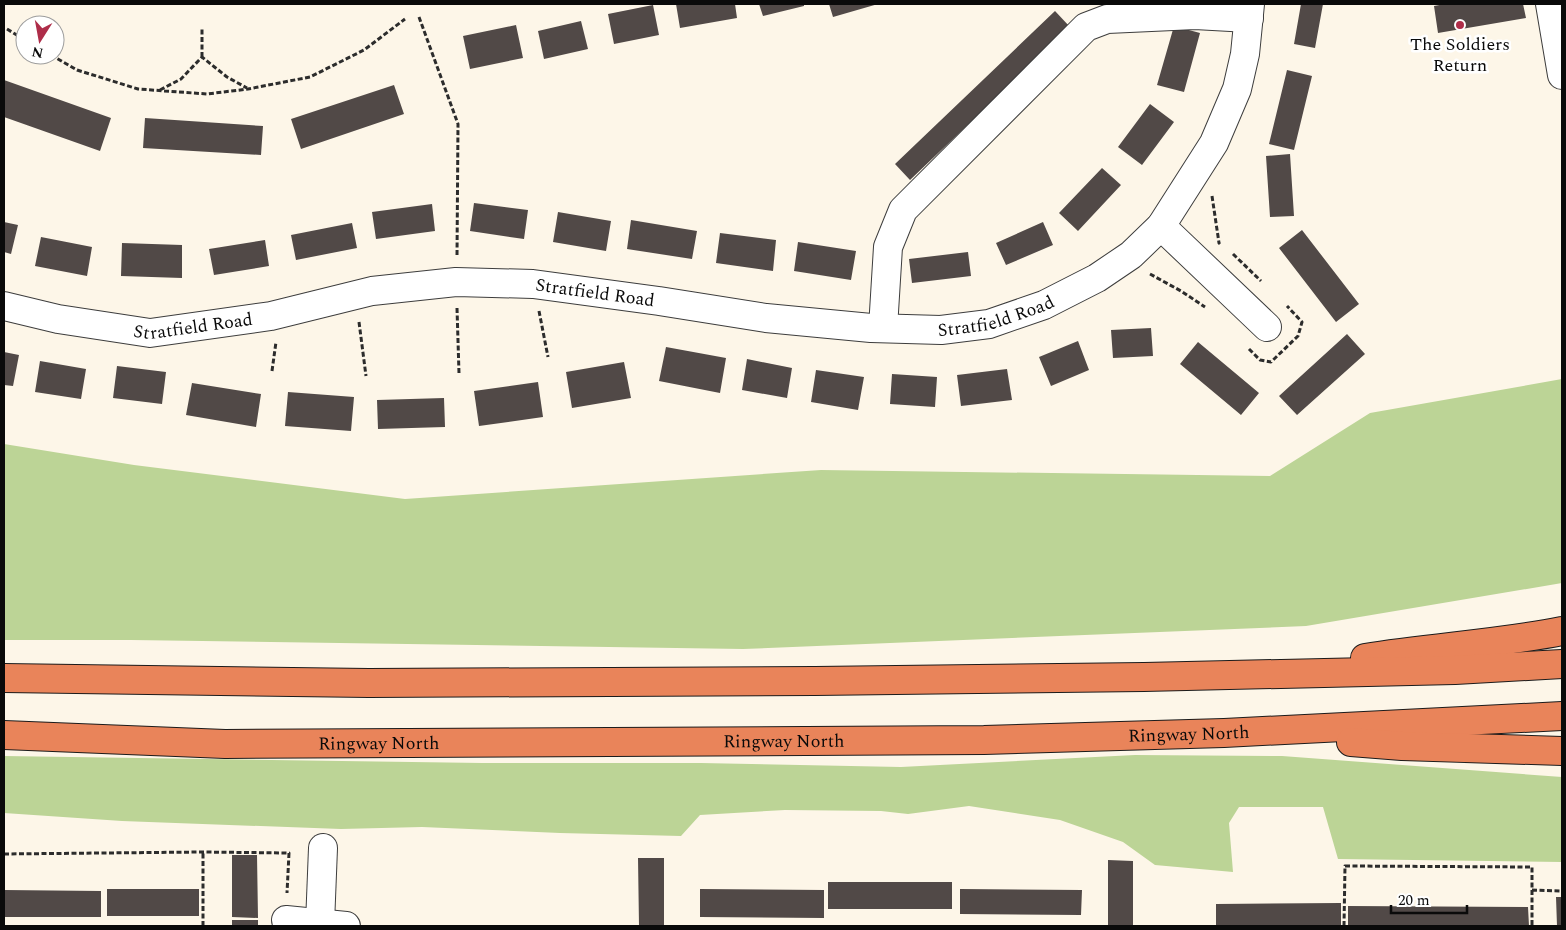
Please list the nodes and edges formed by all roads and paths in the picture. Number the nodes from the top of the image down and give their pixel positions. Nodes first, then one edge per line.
1 (1550, 4) edge
2 (1249, 11) edge
3 (419, 17) dead end
4 (405, 18) dead end
5 (7, 29) dead end
6 (202, 29) dead end
7 (15, 34) edge
8 (202, 57) junction
9 (65, 63) edge
10 (1562, 75) edge
11 (248, 88) junction
12 (160, 90) junction
13 (1161, 226) junction
14 (456, 282) junction
15 (534, 284) junction
16 (355, 296) junction
17 (4, 306) edge
18 (1267, 325) dead end
19 (883, 328) junction
20 (548, 357) dead end
21 (459, 373) dead end
22 (366, 376) dead end
23 (1562, 631) edge
24 (1562, 664) edge
25 (1258, 674) junction
26 (4, 678) edge
27 (1562, 716) edge
28 (1224, 733) junction
29 (4, 735) edge
30 (1562, 751) edge
31 (323, 848) dead end
32 (204, 852) junction
33 (4, 854) edge
34 (1532, 890) junction
35 (1562, 891) edge
36 (312, 924) edge
37 (203, 926) edge
38 (1344, 926) edge
39 (1532, 926) edge

1 - 10 street
2 - 13 street, Stratfield Road
2 - 19 street
3 - 14 path
4 - 11 path
5 - 7 path
6 - 8 path
8 - 11 path
8 - 12 path
9 - 12 path
11 - 12 path
13 - 18 street
13 - 19 street, Stratfield Road
14 - 15 street, Stratfield Road
14 - 16 street, Stratfield Road
14 - 21 path
15 - 19 street, Stratfield Road
15 - 20 path
16 - 17 street, Stratfield Road
16 - 22 path
23 - 25 highway
24 - 25 highway
25 - 26 highway
27 - 28 highway, Ringway North
28 - 29 highway, Ringway North
28 - 30 highway
31 - 36 street
32 - 33 path
32 - 36 path
32 - 37 path
34 - 35 path
34 - 38 path
34 - 39 path

